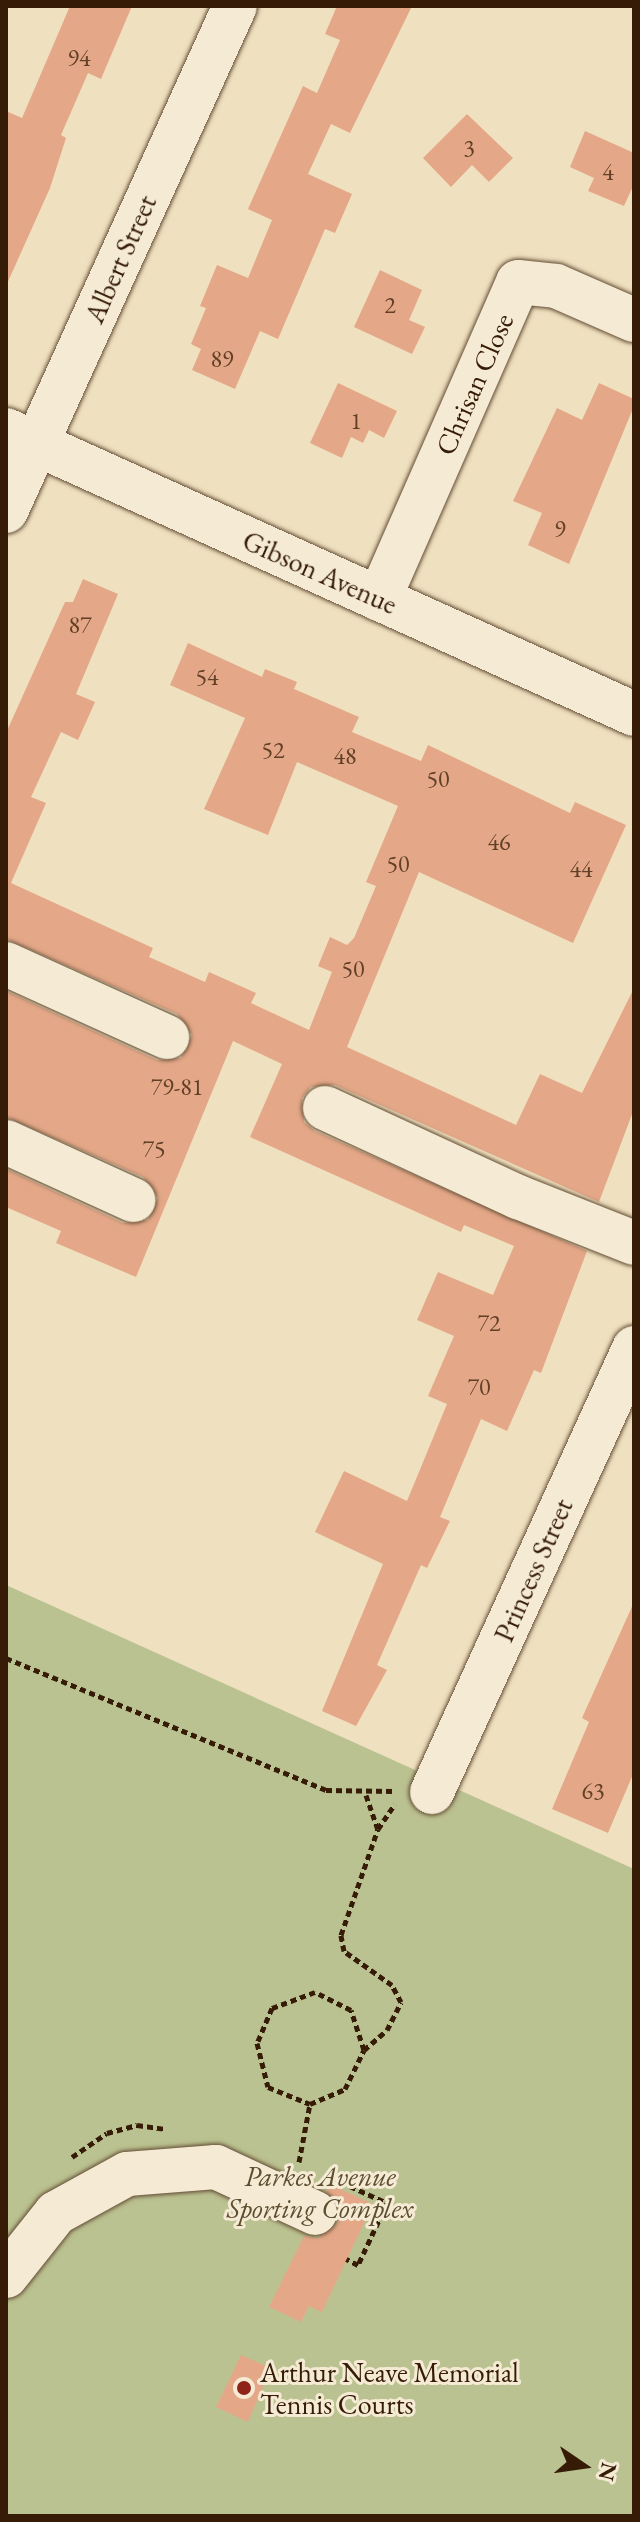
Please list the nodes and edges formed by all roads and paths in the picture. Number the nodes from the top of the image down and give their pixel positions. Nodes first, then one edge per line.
1 (235, 6) edge
2 (634, 320) edge
3 (21, 437) edge
4 (6, 511) edge
5 (379, 599) junction
6 (634, 714) edge
7 (6, 964) edge
8 (167, 1037) dead end
9 (325, 1108) dead end
10 (6, 1142) edge
11 (133, 1200) dead end
12 (634, 1243) edge
13 (634, 1348) edge
14 (6, 1658) edge
15 (432, 1792) dead end
16 (366, 1795) junction
17 (378, 1829) junction
18 (364, 2050) junction
19 (310, 2104) junction
20 (299, 2162) dead end
21 (315, 2213) dead end
22 (6, 2276) edge

1 - 3 street, Albert Street
2 - 5 street, Chrisan Close
3 - 4 street, Albert Street
3 - 5 street, Gibson Avenue
5 - 6 street, Gibson Avenue
7 - 8 street
9 - 12 street
10 - 11 street
13 - 15 street, Princess Street
14 - 16 path
16 - 17 path
16 - 17 path
17 - 18 path
18 - 19 path
18 - 19 path
19 - 20 path
21 - 22 street

